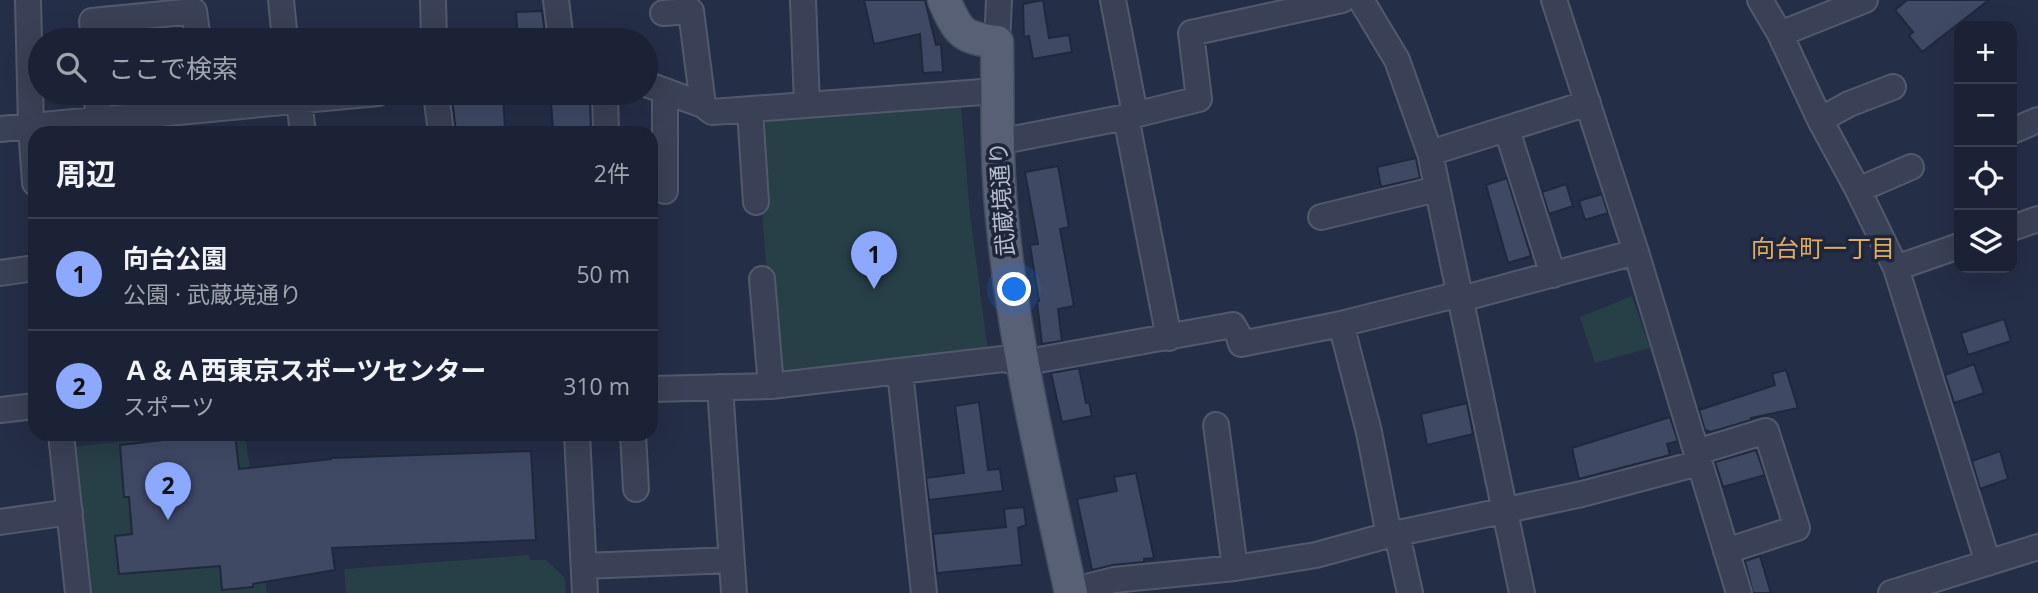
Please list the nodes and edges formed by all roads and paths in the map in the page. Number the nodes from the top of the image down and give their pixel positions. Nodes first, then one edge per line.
1 (28, 0) edge
2 (281, 0) edge
3 (433, 0) edge
4 (556, 0) edge
5 (803, 0) edge
6 (944, 0) edge
7 (999, 0) edge
8 (1113, 0) edge
9 (1342, 0) edge
10 (1361, 0) edge
11 (1554, 0) edge
12 (1760, 0) edge
13 (1865, 0) edge
14 (663, 13) dead end
15 (29, 28) edge
16 (92, 28) edge
17 (196, 28) edge
18 (284, 28) edge
19 (434, 28) edge
20 (560, 28) edge
21 (1780, 34) junction
22 (997, 42) junction
23 (1893, 87) dead end
24 (658, 89) edge
25 (996, 91) junction
26 (1588, 103) junction
27 (30, 105) edge
28 (97, 105) edge
29 (185, 105) edge
30 (295, 105) edge
31 (438, 105) edge
32 (605, 105) edge
33 (657, 105) edge
34 (703, 105) junction
35 (807, 105) junction
36 (750, 111) junction
37 (1131, 116) junction
38 (1819, 120) junction
39 (98, 121) junction
40 (2038, 121) edge
41 (28, 126) edge
42 (31, 126) joint
43 (301, 126) edge
44 (440, 126) edge
45 (606, 126) edge
46 (0, 129) edge
47 (2017, 129) edge
48 (1507, 130) junction
49 (998, 142) junction
50 (1430, 153) junction
51 (1912, 167) dead end
52 (1437, 189) junction
53 (1858, 190) junction
54 (665, 191) dead end
55 (756, 202) dead end
56 (1321, 217) dead end
57 (2038, 219) edge
58 (2017, 226) edge
59 (1954, 248) edge
60 (1636, 253) junction
61 (1896, 268) junction
62 (28, 269) edge
63 (0, 273) edge
64 (1553, 275) junction
65 (762, 279) dead end
66 (1460, 296) junction
67 (1341, 324) junction
68 (1169, 338) junction
69 (1022, 363) junction
70 (900, 372) junction
71 (771, 386) junction
72 (720, 387) junction
73 (658, 389) edge
74 (28, 407) edge
75 (0, 410) edge
76 (1216, 425) dead end
77 (62, 441) edge
78 (577, 441) edge
79 (633, 441) edge
80 (1698, 458) junction
81 (636, 489) dead end
82 (1505, 510) junction
83 (70, 512) junction
84 (0, 522) edge
85 (1393, 534) junction
86 (2038, 548) edge
87 (1726, 551) junction
88 (731, 560) junction
89 (1989, 563) junction
90 (584, 566) junction
91 (1235, 568) junction
92 (1071, 592) edge
93 (78, 593) edge
94 (585, 593) edge
95 (734, 593) edge
96 (924, 593) edge
97 (1410, 593) edge
98 (1522, 593) edge
99 (1739, 593) edge
100 (1891, 593) edge

1 - 15 street
2 - 18 street
3 - 19 street
4 - 20 street
5 - 35 street
6 - 22 main road
7 - 22 street
8 - 37 street
9 - 37 street
10 - 50 street
11 - 26 street
12 - 21 street
13 - 21 street
14 - 34 street
16 - 17 street
21 - 38 street
22 - 25 main road, 武蔵境通り
23 - 38 street
24 - 34 street
25 - 35 street
25 - 49 main road, 武蔵境通り
26 - 48 street
26 - 60 street
27 - 42 street
28 - 39 street
29 - 39 street
30 - 43 street
31 - 44 street
32 - 45 street
33 - 54 street
34 - 36 street
35 - 36 street
36 - 55 street
37 - 49 street
37 - 68 street
38 - 53 street
39 - 42 street
40 - 47 street
41 - 46 street
48 - 50 street
48 - 64 street
49 - 69 main road, 武蔵境通り
50 - 52 street
51 - 53 street
52 - 56 street
52 - 66 street
53 - 61 street
57 - 58 street
59 - 61 street
60 - 64 street
60 - 80 street
61 - 89 street
62 - 63 street
64 - 66 street
65 - 71 street
66 - 67 street
66 - 82 street
67 - 68 street
67 - 85 street
68 - 69 street
69 - 70 street
69 - 92 main road, 武蔵境通り
70 - 71 street
70 - 96 street
71 - 72 street
72 - 73 street
72 - 88 street
74 - 75 street
76 - 91 street
77 - 83 street
78 - 90 street
79 - 81 street
80 - 82 street
80 - 87 street
80 - 87 street
82 - 85 street
82 - 98 street
83 - 84 street
83 - 93 street
85 - 91 street
85 - 97 street
86 - 89 street
87 - 99 street
88 - 90 street
88 - 95 street
89 - 100 street
90 - 94 street
91 - 92 street

